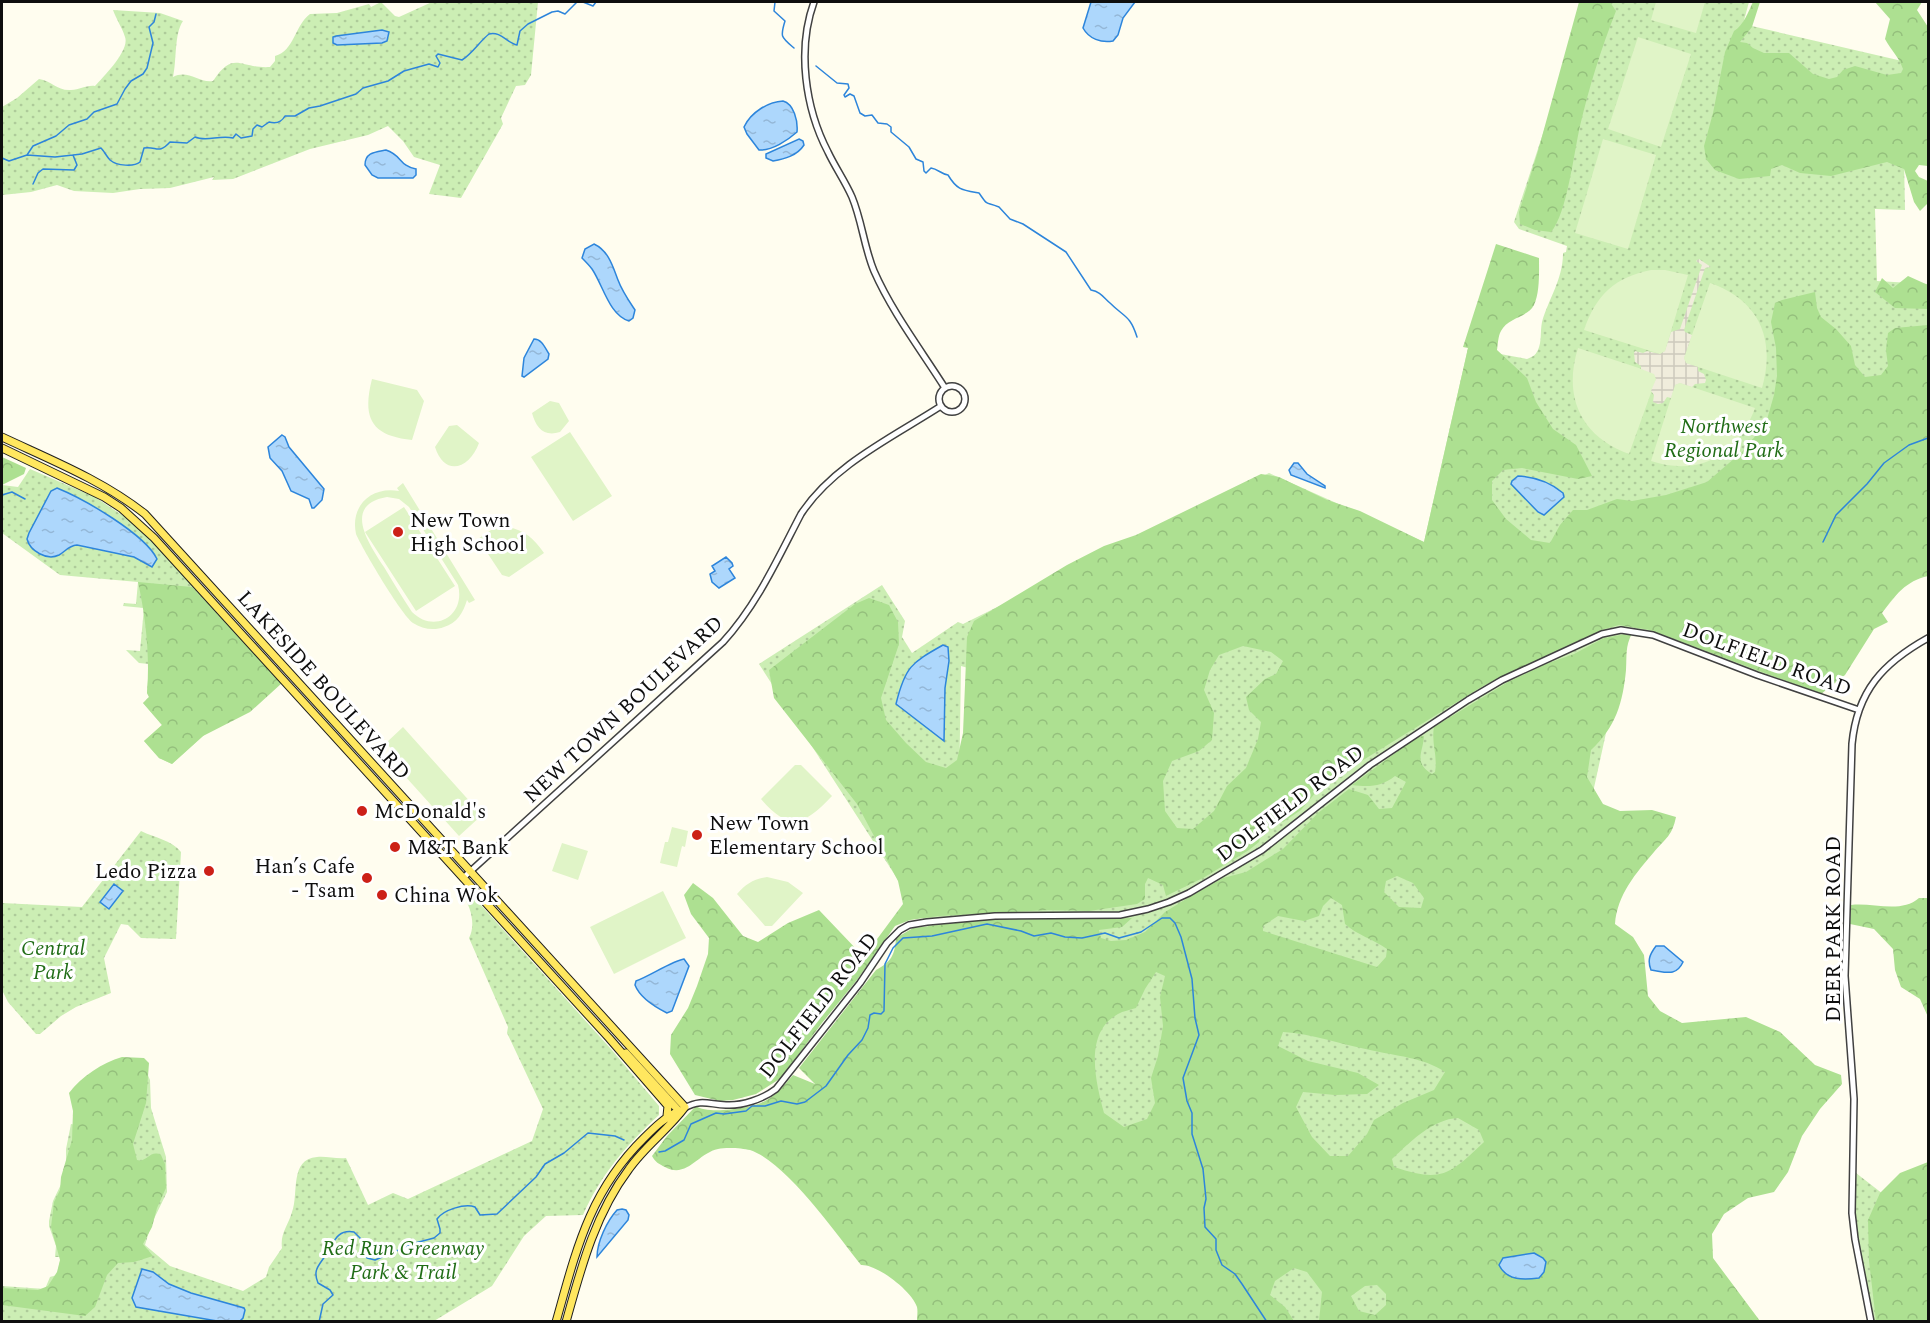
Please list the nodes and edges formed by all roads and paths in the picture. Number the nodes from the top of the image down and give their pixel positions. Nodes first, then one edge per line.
1 (814, 2) edge
2 (945, 388) junction
3 (941, 406) junction
4 (2, 437) edge
5 (2, 448) edge
6 (1929, 638) edge
7 (1859, 710) junction
8 (471, 871) junction
9 (464, 878) junction
10 (609, 1038) junction
11 (682, 1109) junction
12 (667, 1116) junction
13 (556, 1322) edge
14 (566, 1322) edge
15 (1871, 1322) edge

1 - 2 street
2 - 3 street
2 - 3 street
3 - 8 street, NEW TOWN BOULEVARD
4 - 8 main road, LAKESIDE BOULEVARD
5 - 9 main road, LAKESIDE BOULEVARD
6 - 7 street, DEER PARK ROAD
7 - 11 street, DOLFIELD ROAD
7 - 15 street, DEER PARK ROAD
8 - 9 street, NEW TOWN BOULEVARD
8 - 11 main road, LAKESIDE BOULEVARD
9 - 10 main road, LAKESIDE BOULEVARD
10 - 11 main road
10 - 12 main road, LAKESIDE BOULEVARD
11 - 12 main road
11 - 14 main road
12 - 13 main road

